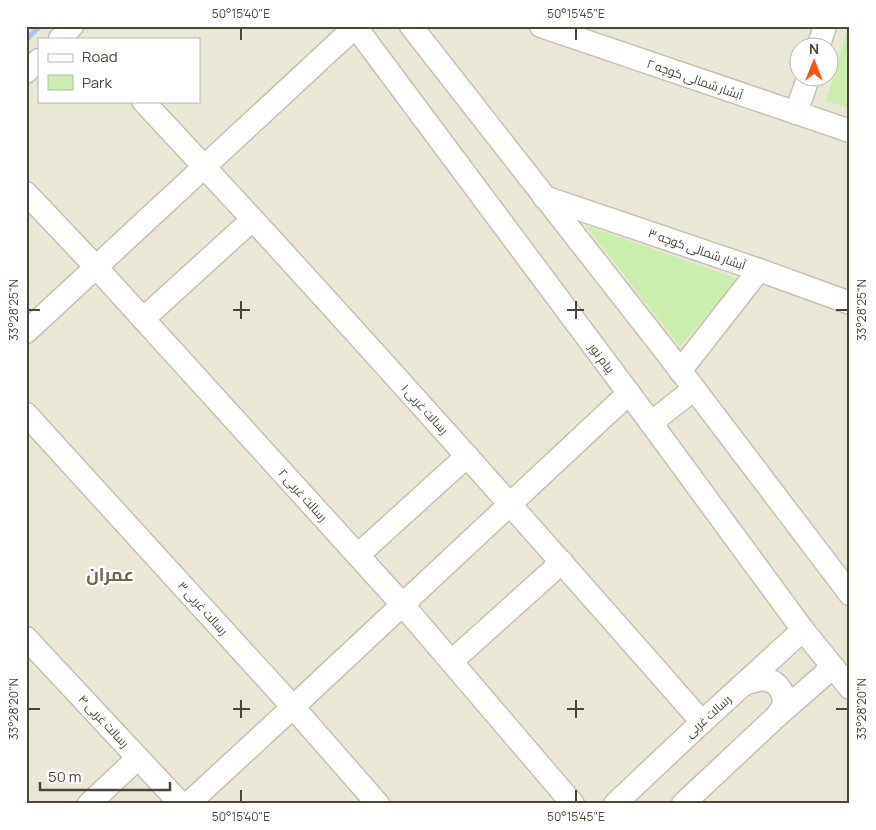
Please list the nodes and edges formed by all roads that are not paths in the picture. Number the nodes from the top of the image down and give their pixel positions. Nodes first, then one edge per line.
1 (72, 26) edge
2 (355, 26) edge
3 (411, 26) edge
4 (825, 26) edge
5 (554, 28) edge
6 (61, 38) edge
7 (83, 38) edge
8 (821, 38) edge
9 (38, 61) edge
10 (26, 72) edge
11 (805, 88) edge
12 (144, 102) edge
13 (796, 113) junction
14 (850, 131) edge
15 (204, 166) junction
16 (26, 193) edge
17 (544, 197) junction
18 (252, 220) junction
19 (96, 267) junction
20 (759, 270) junction
21 (850, 303) edge
22 (143, 319) junction
23 (26, 332) edge
24 (680, 371) junction
25 (694, 388) junction
26 (629, 393) junction
27 (26, 414) edge
28 (651, 423) junction
29 (467, 456) junction
30 (510, 504) junction
31 (358, 556) junction
32 (562, 562) junction
33 (848, 586) edge
34 (402, 604) junction
35 (803, 630) junction
36 (26, 638) edge
37 (452, 662) junction
38 (833, 667) junction
39 (744, 684) junction
40 (850, 688) edge
41 (293, 708) junction
42 (777, 716) junction
43 (702, 722) junction
44 (138, 758) junction
45 (89, 804) edge
46 (181, 804) edge
47 (188, 804) edge
48 (378, 804) edge
49 (573, 804) edge
50 (615, 804) edge
51 (683, 804) edge

1 - 6 street
1 - 7 street
2 - 15 street
2 - 26 street, پیام نور
3 - 17 street
4 - 8 street
5 - 13 street, آبشار شمالی کوچه ۲
9 - 10 street
11 - 13 street
12 - 15 street, رسالت غربی ۱
13 - 14 street, آبشار شمالی کوچه ۲
15 - 18 street, رسالت غربی ۱
15 - 19 street
16 - 19 street, رسالت غربی ۲
17 - 20 street, آبشار شمالی کوچه ۳
17 - 24 street
18 - 22 street
18 - 29 street, رسالت غربی ۱
19 - 22 street, رسالت غربی ۲
19 - 23 street
20 - 21 street, آبشار شمالی کوچه ۳
20 - 24 street
22 - 31 street, رسالت غربی ۲
24 - 25 street
25 - 28 street
25 - 33 street
26 - 28 street, پیام نور
26 - 30 street
27 - 41 street, رسالت غربی ۳
28 - 35 street, پیام نور
29 - 30 street, رسالت غربی ۱
29 - 31 street
30 - 32 street, رسالت غربی ۱
30 - 34 street
31 - 34 street, رسالت غربی ۲
32 - 37 street
32 - 43 street, رسالت غربی ۱
34 - 37 street, رسالت غربی ۲
34 - 41 street
35 - 38 street, پیام نور
35 - 39 street, رسالت غربی
36 - 44 street, رسالت غربی ۴
37 - 49 street, رسالت غربی ۲
38 - 40 street, پیام نور
38 - 42 street
39 - 42 street
39 - 43 street, رسالت غربی
41 - 47 street
41 - 48 street, رسالت غربی ۳
42 - 51 street
43 - 50 street, رسالت غربی
44 - 45 street
44 - 46 street, رسالت غربی ۴

